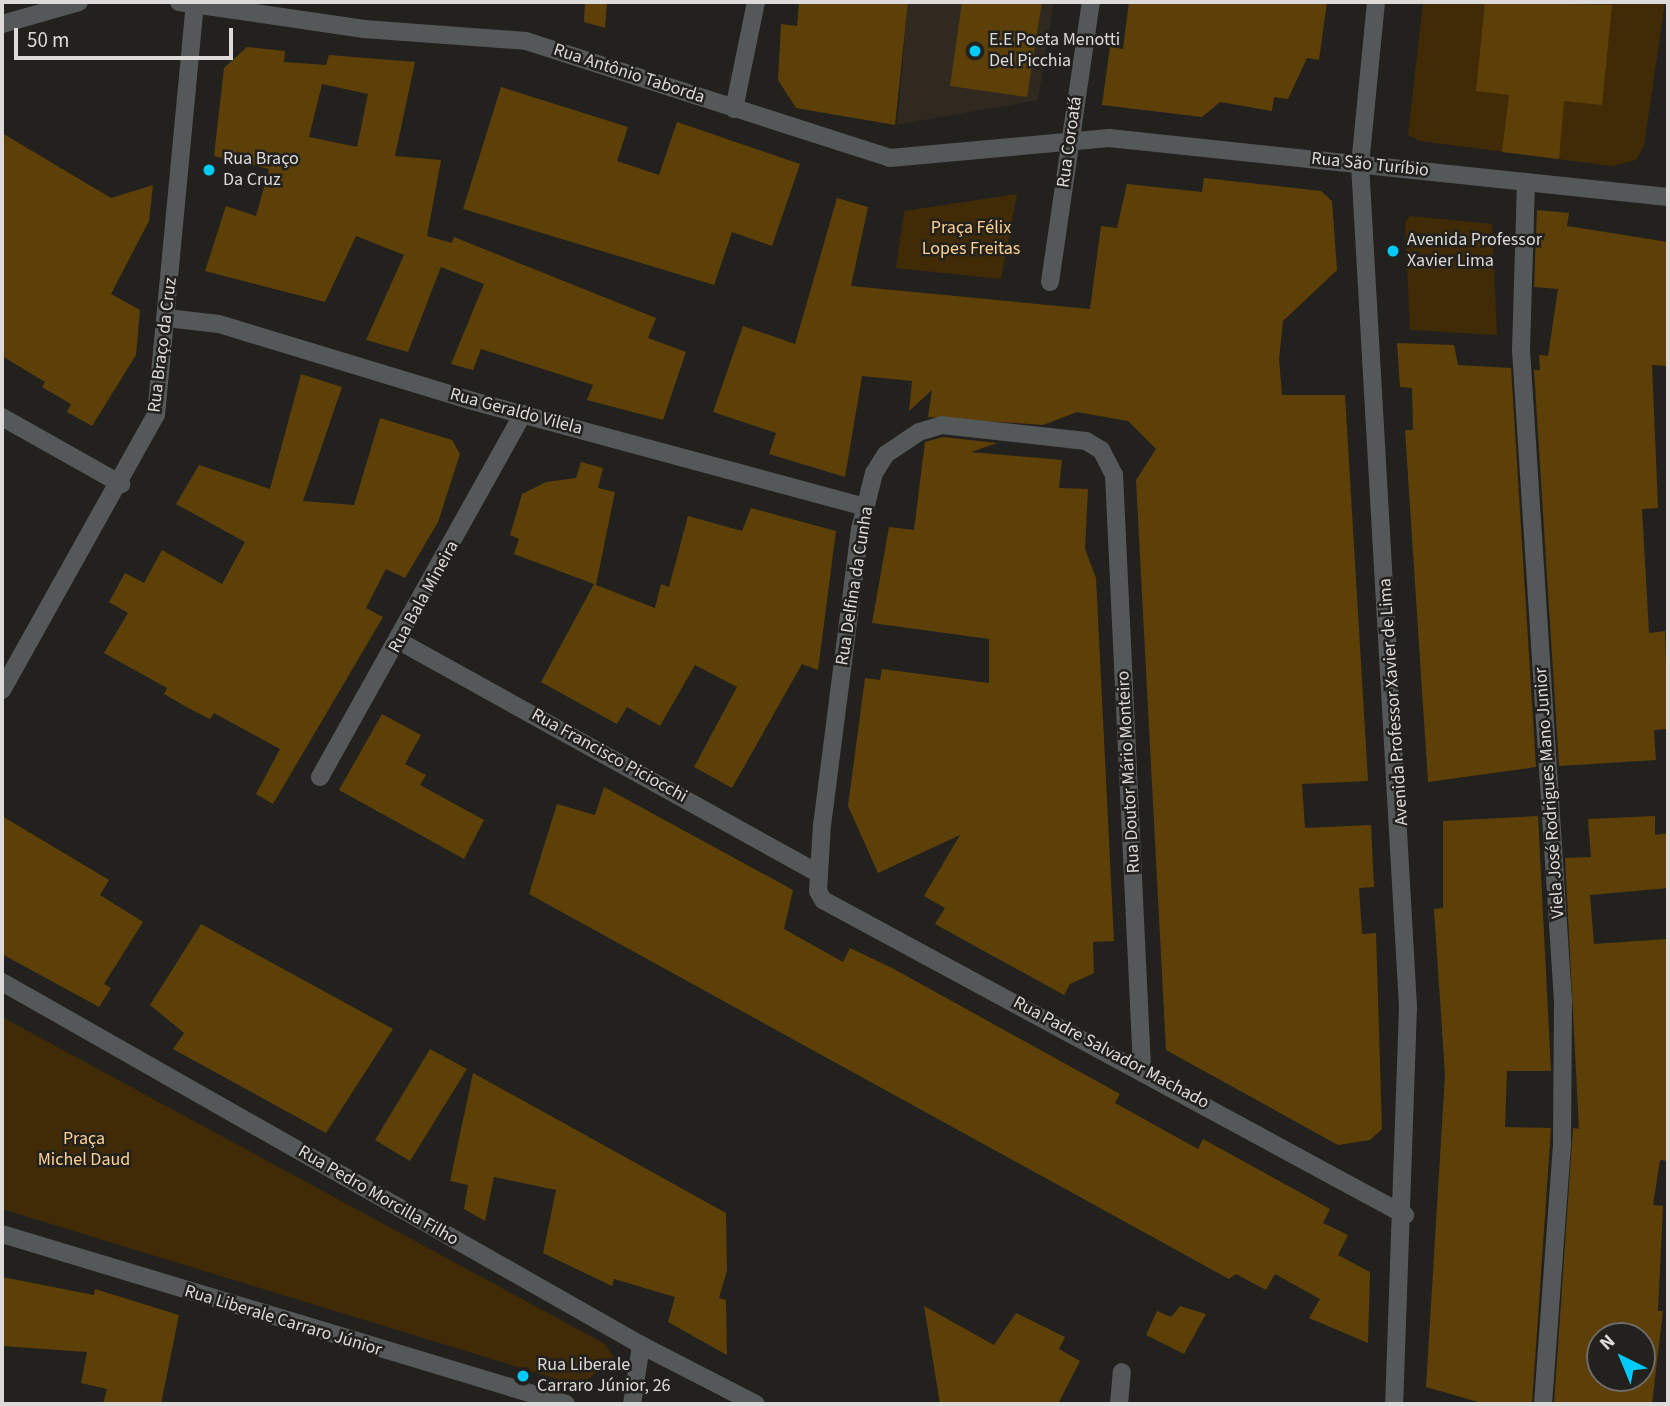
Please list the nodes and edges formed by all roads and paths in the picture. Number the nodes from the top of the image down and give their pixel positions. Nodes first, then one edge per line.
1 (79, 2) edge
2 (757, 2) edge
3 (1091, 2) edge
4 (1377, 2) edge
5 (190, 3) edge
6 (2, 24) edge
7 (734, 109) junction
8 (1071, 139) junction
9 (1360, 164) junction
10 (1526, 182) junction
11 (1668, 197) edge
12 (1050, 282) dead end
13 (167, 318) junction
14 (523, 414) junction
15 (2, 417) edge
16 (1114, 475) joint
17 (121, 484) junction
18 (866, 507) junction
19 (400, 641) junction
20 (2, 690) edge
21 (320, 777) dead end
22 (818, 873) junction
23 (818, 891) joint
24 (2, 982) edge
25 (1142, 1068) junction
26 (1405, 1215) junction
27 (2, 1234) edge
28 (641, 1345) junction
29 (1122, 1372) dead end
30 (566, 1404) edge
31 (632, 1404) edge
32 (757, 1404) edge
33 (1119, 1404) edge
34 (1394, 1404) edge
35 (1542, 1404) edge

1 - 6 street
2 - 7 street
3 - 8 street, Rua Coroatá
4 - 9 street, Avenida Professor Xavier de Lima
5 - 7 street, Rua Antônio Taborda
5 - 13 street, Rua Braço da Cruz
7 - 8 street, Rua Antônio Taborda
8 - 9 street, Rua São Turíbio
8 - 12 street, Rua Coroatá
9 - 10 street, Rua São Turíbio
9 - 26 street, Avenida Professor Xavier de Lima
10 - 11 street, Rua São Turíbio
10 - 35 street, Viela José Rodrigues Mano Junior
13 - 14 street, Rua Geraldo Vilela
13 - 17 street, Rua Braço da Cruz
14 - 18 street, Rua Geraldo Vilela
14 - 19 street, Rua Bala Mineira
15 - 17 street
16 - 18 street, Rua Delfina da Cunha
16 - 25 street, Rua Doutor Mário Monteiro
17 - 20 street, Rua Braço da Cruz
18 - 22 street, Rua Delfina da Cunha
19 - 21 street, Rua Bala Mineira
19 - 22 street, Rua Francisco Piciocchi
22 - 23 street, Rua Delfina da Cunha
23 - 25 street, Rua Padre Salvador Machado
24 - 28 street, Rua Pedro Morcilla Filho
25 - 26 street, Rua Padre Salvador Machado
26 - 34 street, Avenida Professor Xavier de Lima
27 - 30 street, Rua Liberale Carraro Júnior
28 - 31 street
28 - 32 street, Rua Pedro Morcilla Filho
29 - 33 street

